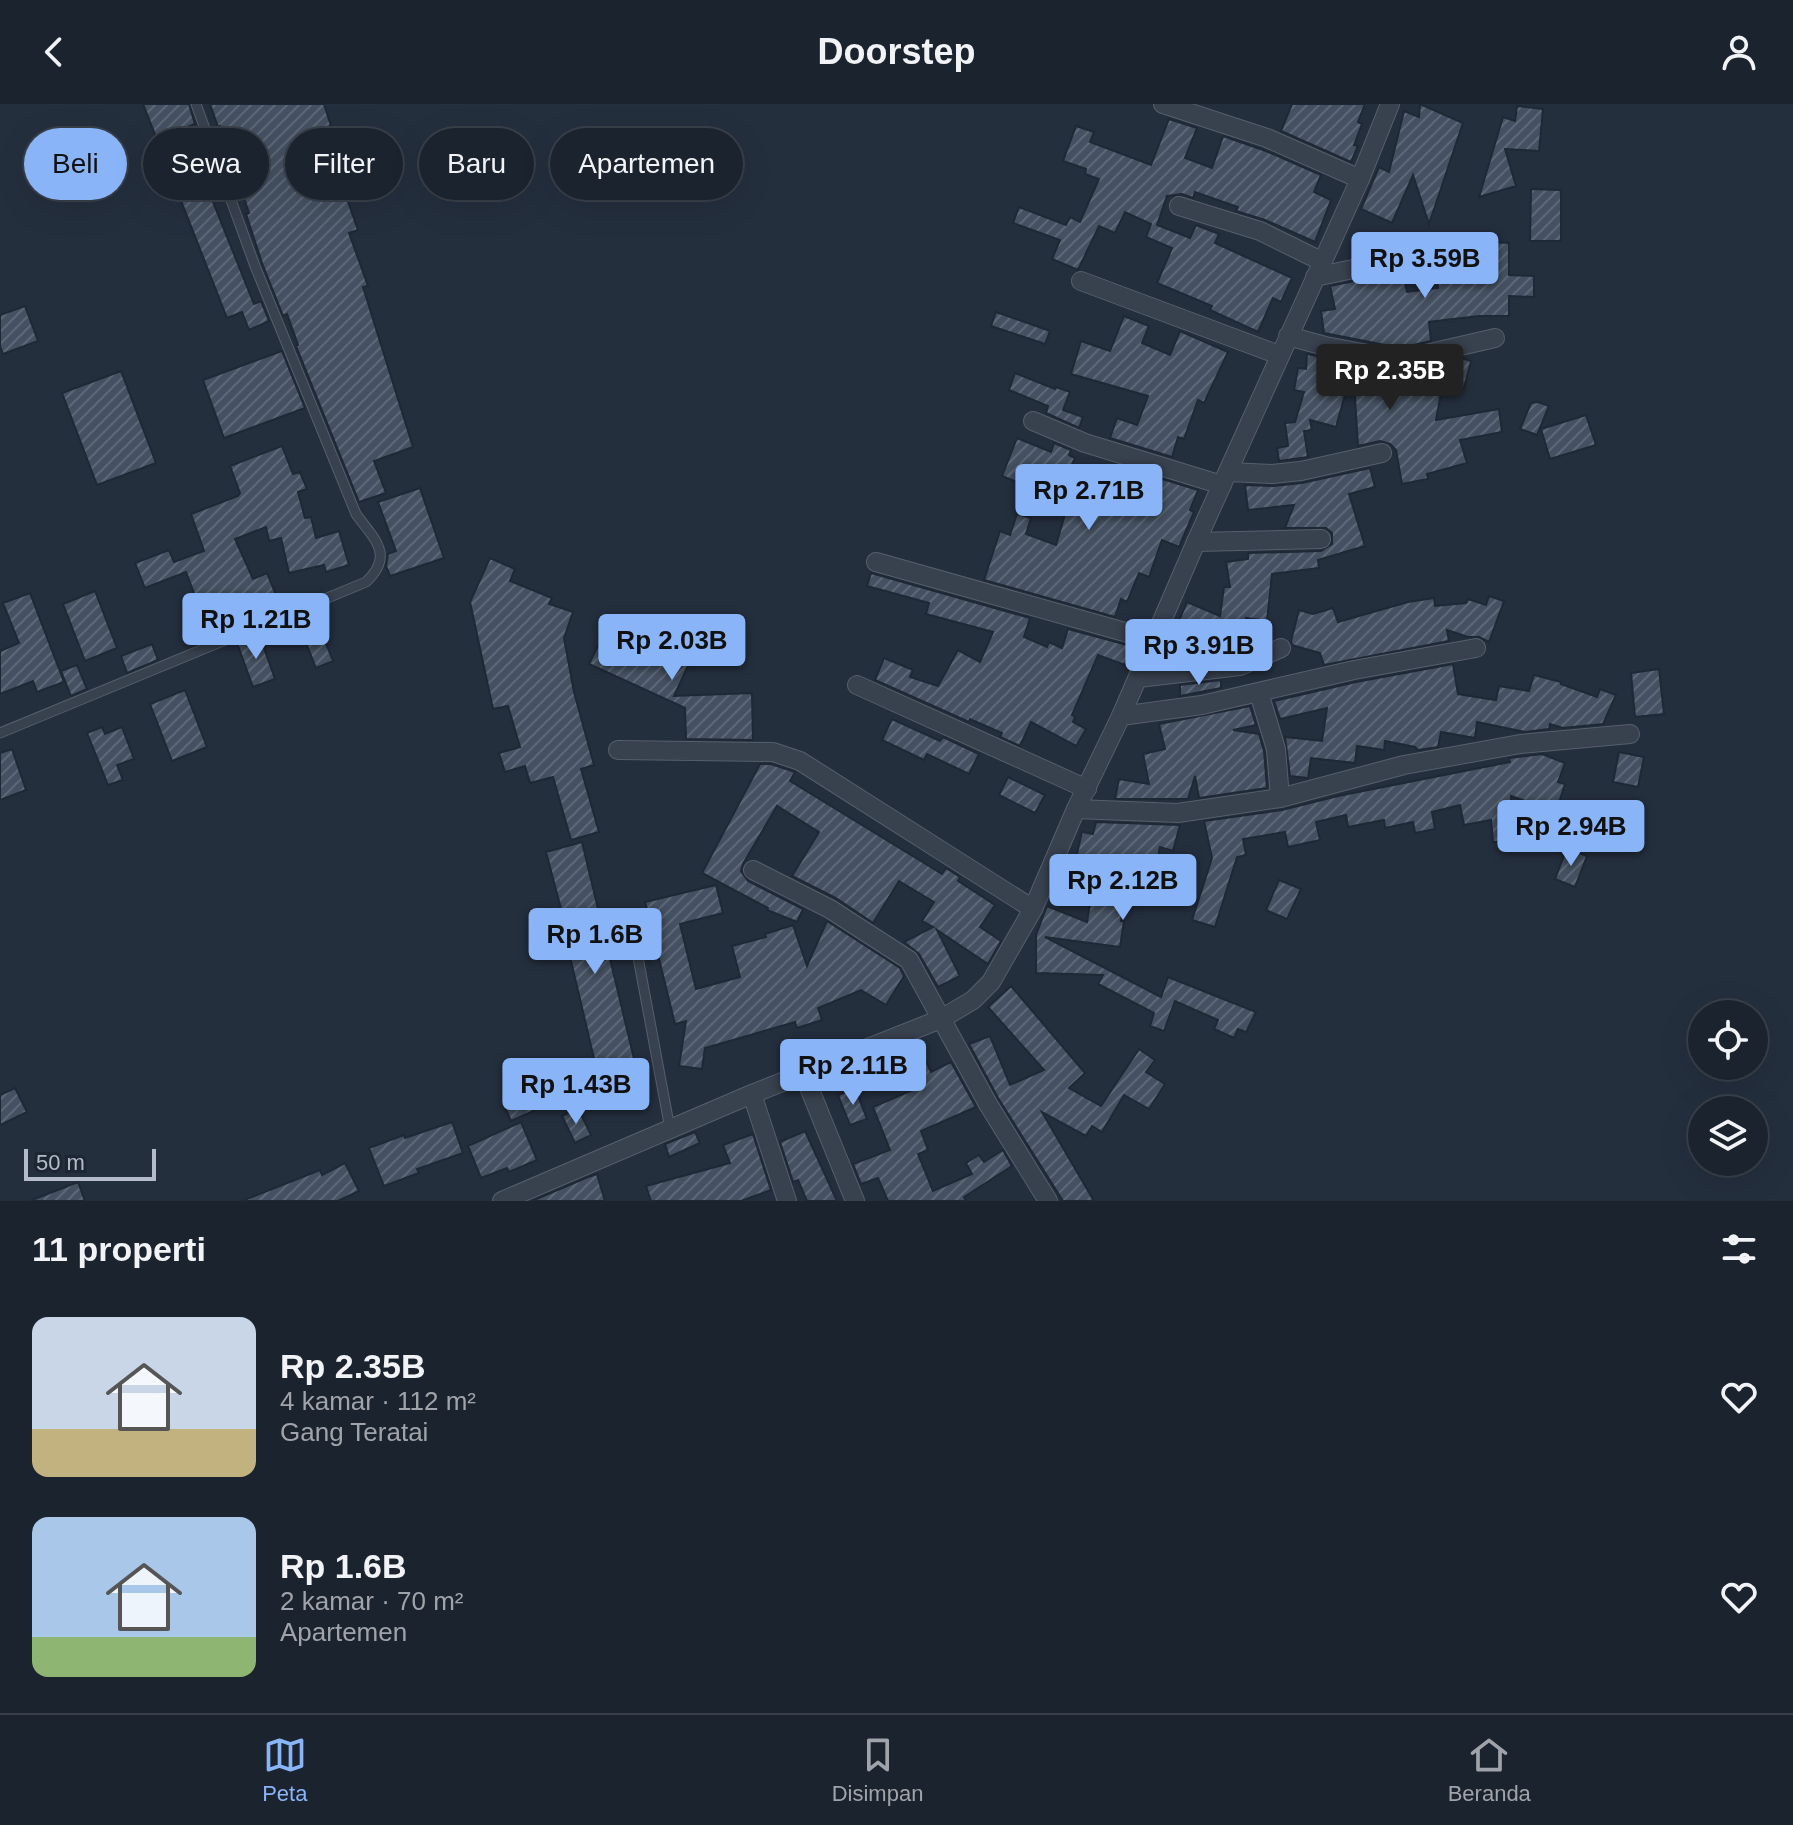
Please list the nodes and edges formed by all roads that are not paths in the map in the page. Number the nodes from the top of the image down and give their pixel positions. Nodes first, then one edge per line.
1 (196, 104) edge
2 (1163, 104) edge
3 (1390, 104) edge
4 (1360, 179) junction
5 (1179, 206) dead end
6 (1482, 242) dead end
7 (1318, 269) junction
8 (1081, 281) dead end
9 (1288, 336) junction
10 (1495, 338) dead end
11 (1279, 355) junction
12 (1033, 421) dead end
13 (1382, 453) dead end
14 (1225, 479) junction
15 (1321, 539) dead end
16 (1196, 542) junction
17 (876, 562) dead end
18 (1153, 640) junction
19 (1281, 648) dead end
20 (1476, 648) dead end
21 (1138, 678) junction
22 (857, 685) dead end
23 (1259, 693) junction
24 (1121, 716) junction
25 (0, 733) edge
26 (1630, 734) dead end
27 (618, 750) dead end
28 (1087, 789) junction
29 (1280, 798) junction
30 (1076, 809) junction
31 (753, 870) dead end
32 (1033, 909) junction
33 (632, 925) dead end
34 (941, 1019) junction
35 (804, 1075) junction
36 (752, 1094) junction
37 (670, 1129) junction
38 (502, 1201) edge
39 (787, 1201) edge
40 (855, 1201) edge
41 (1048, 1201) edge

1 - 25 lane
2 - 4 street
3 - 4 street
4 - 7 street
5 - 7 street
6 - 7 street
7 - 9 street
8 - 11 street
9 - 10 street
9 - 11 street
11 - 14 street
12 - 14 street
13 - 14 street
14 - 16 street
15 - 16 street
16 - 18 street
17 - 18 street
18 - 21 street
19 - 21 street
20 - 23 street
21 - 24 street
22 - 28 street
23 - 24 street
23 - 29 street
24 - 28 street
26 - 29 street
27 - 32 street
28 - 30 street
29 - 30 street
30 - 32 street
31 - 34 street
32 - 34 street
33 - 37 lane
34 - 35 street
34 - 41 street
35 - 36 street
35 - 40 street
36 - 37 street
36 - 39 street
37 - 38 street

